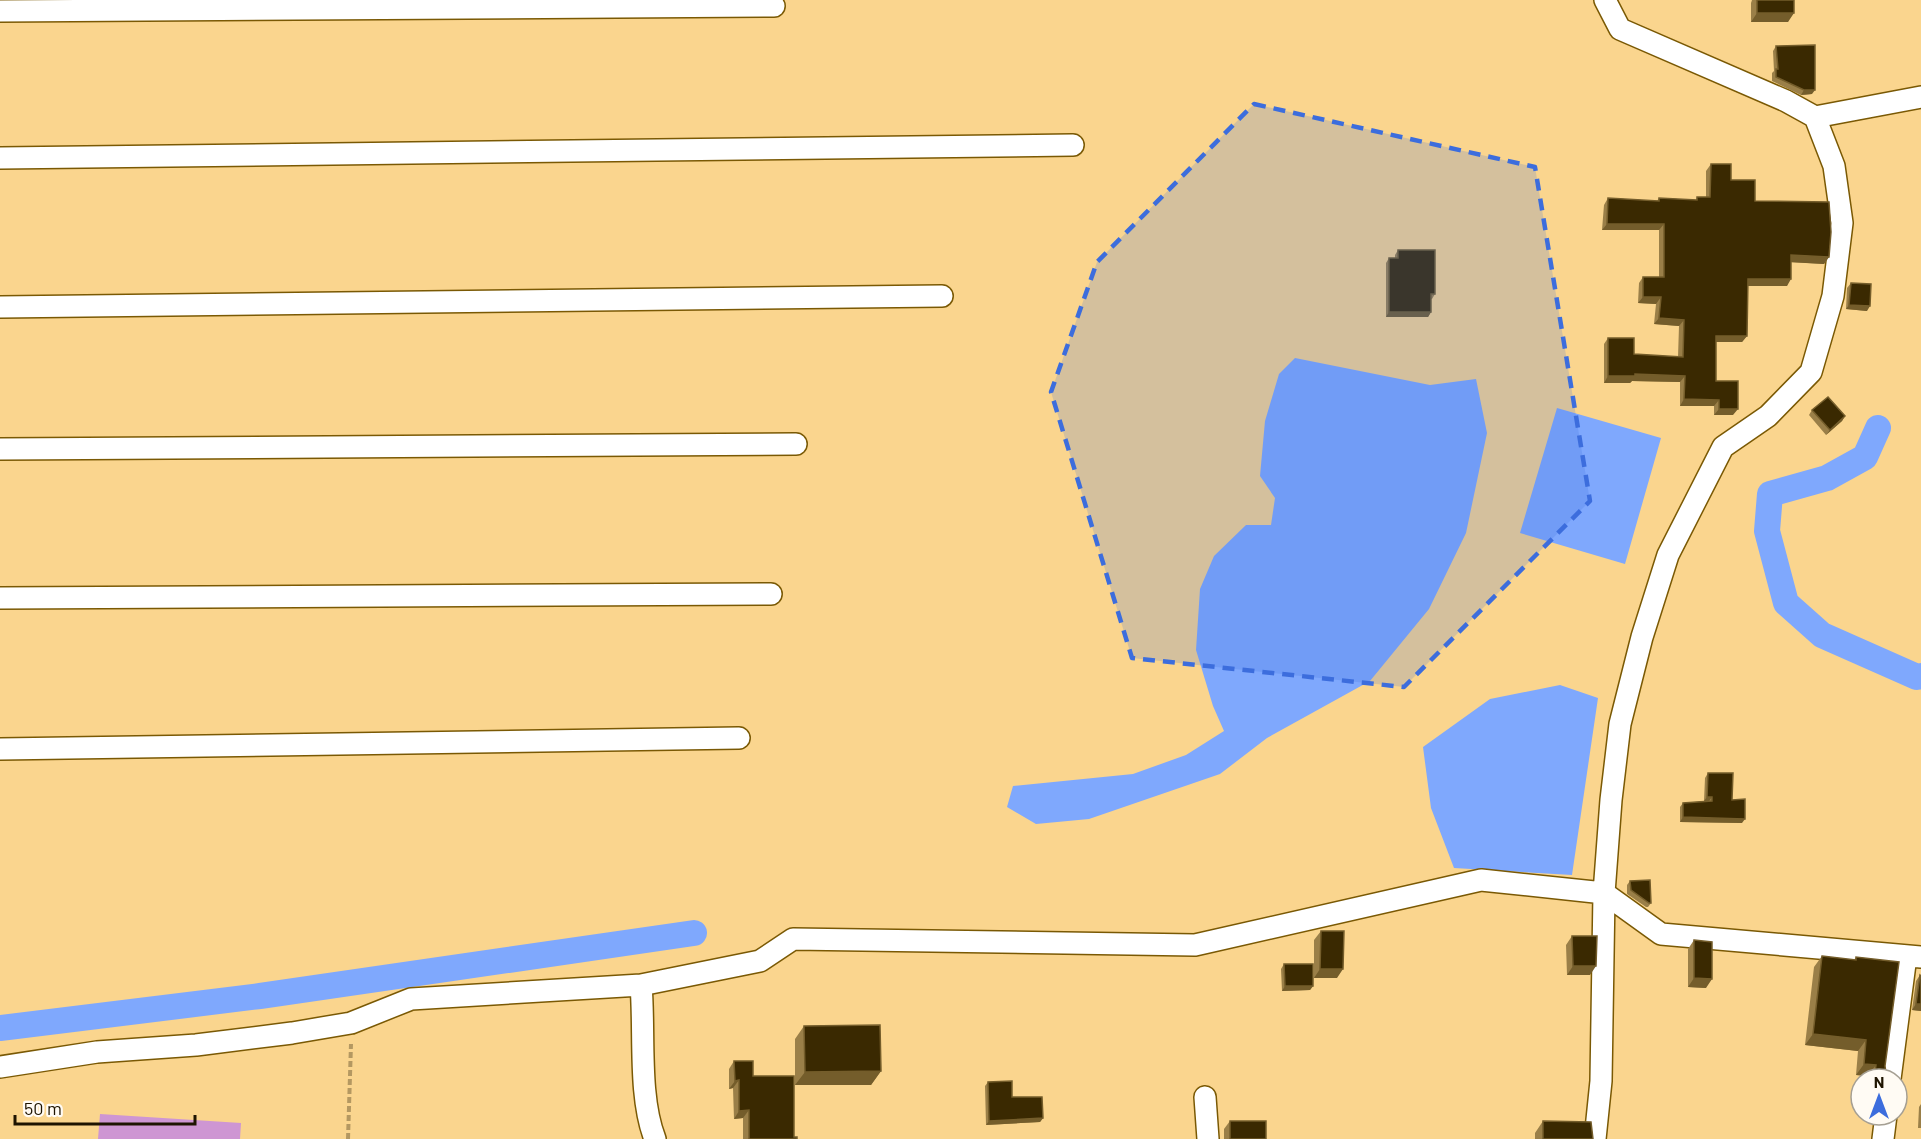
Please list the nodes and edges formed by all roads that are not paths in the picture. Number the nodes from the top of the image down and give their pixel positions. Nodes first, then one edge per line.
1 (1605, 0) edge
2 (774, 6) dead end
3 (0, 11) edge
4 (1921, 97) edge
5 (1815, 117) junction
6 (1073, 145) dead end
7 (0, 158) edge
8 (942, 296) dead end
9 (0, 307) edge
10 (796, 444) dead end
11 (0, 448) edge
12 (771, 594) dead end
13 (0, 598) edge
14 (739, 738) dead end
15 (0, 749) edge
16 (1604, 893) junction
17 (1914, 957) edge
18 (641, 985) junction
19 (0, 1067) edge
20 (1892, 1067) edge
21 (1205, 1097) dead end
22 (655, 1139) edge
23 (1208, 1139) edge
24 (1595, 1139) edge

1 - 5 street
2 - 3 street
4 - 5 street
5 - 16 street
6 - 7 street
8 - 9 street
10 - 11 street
12 - 13 street
14 - 15 street
16 - 17 street
16 - 18 street
16 - 24 street
17 - 20 street
18 - 19 street
18 - 22 street
21 - 23 street

